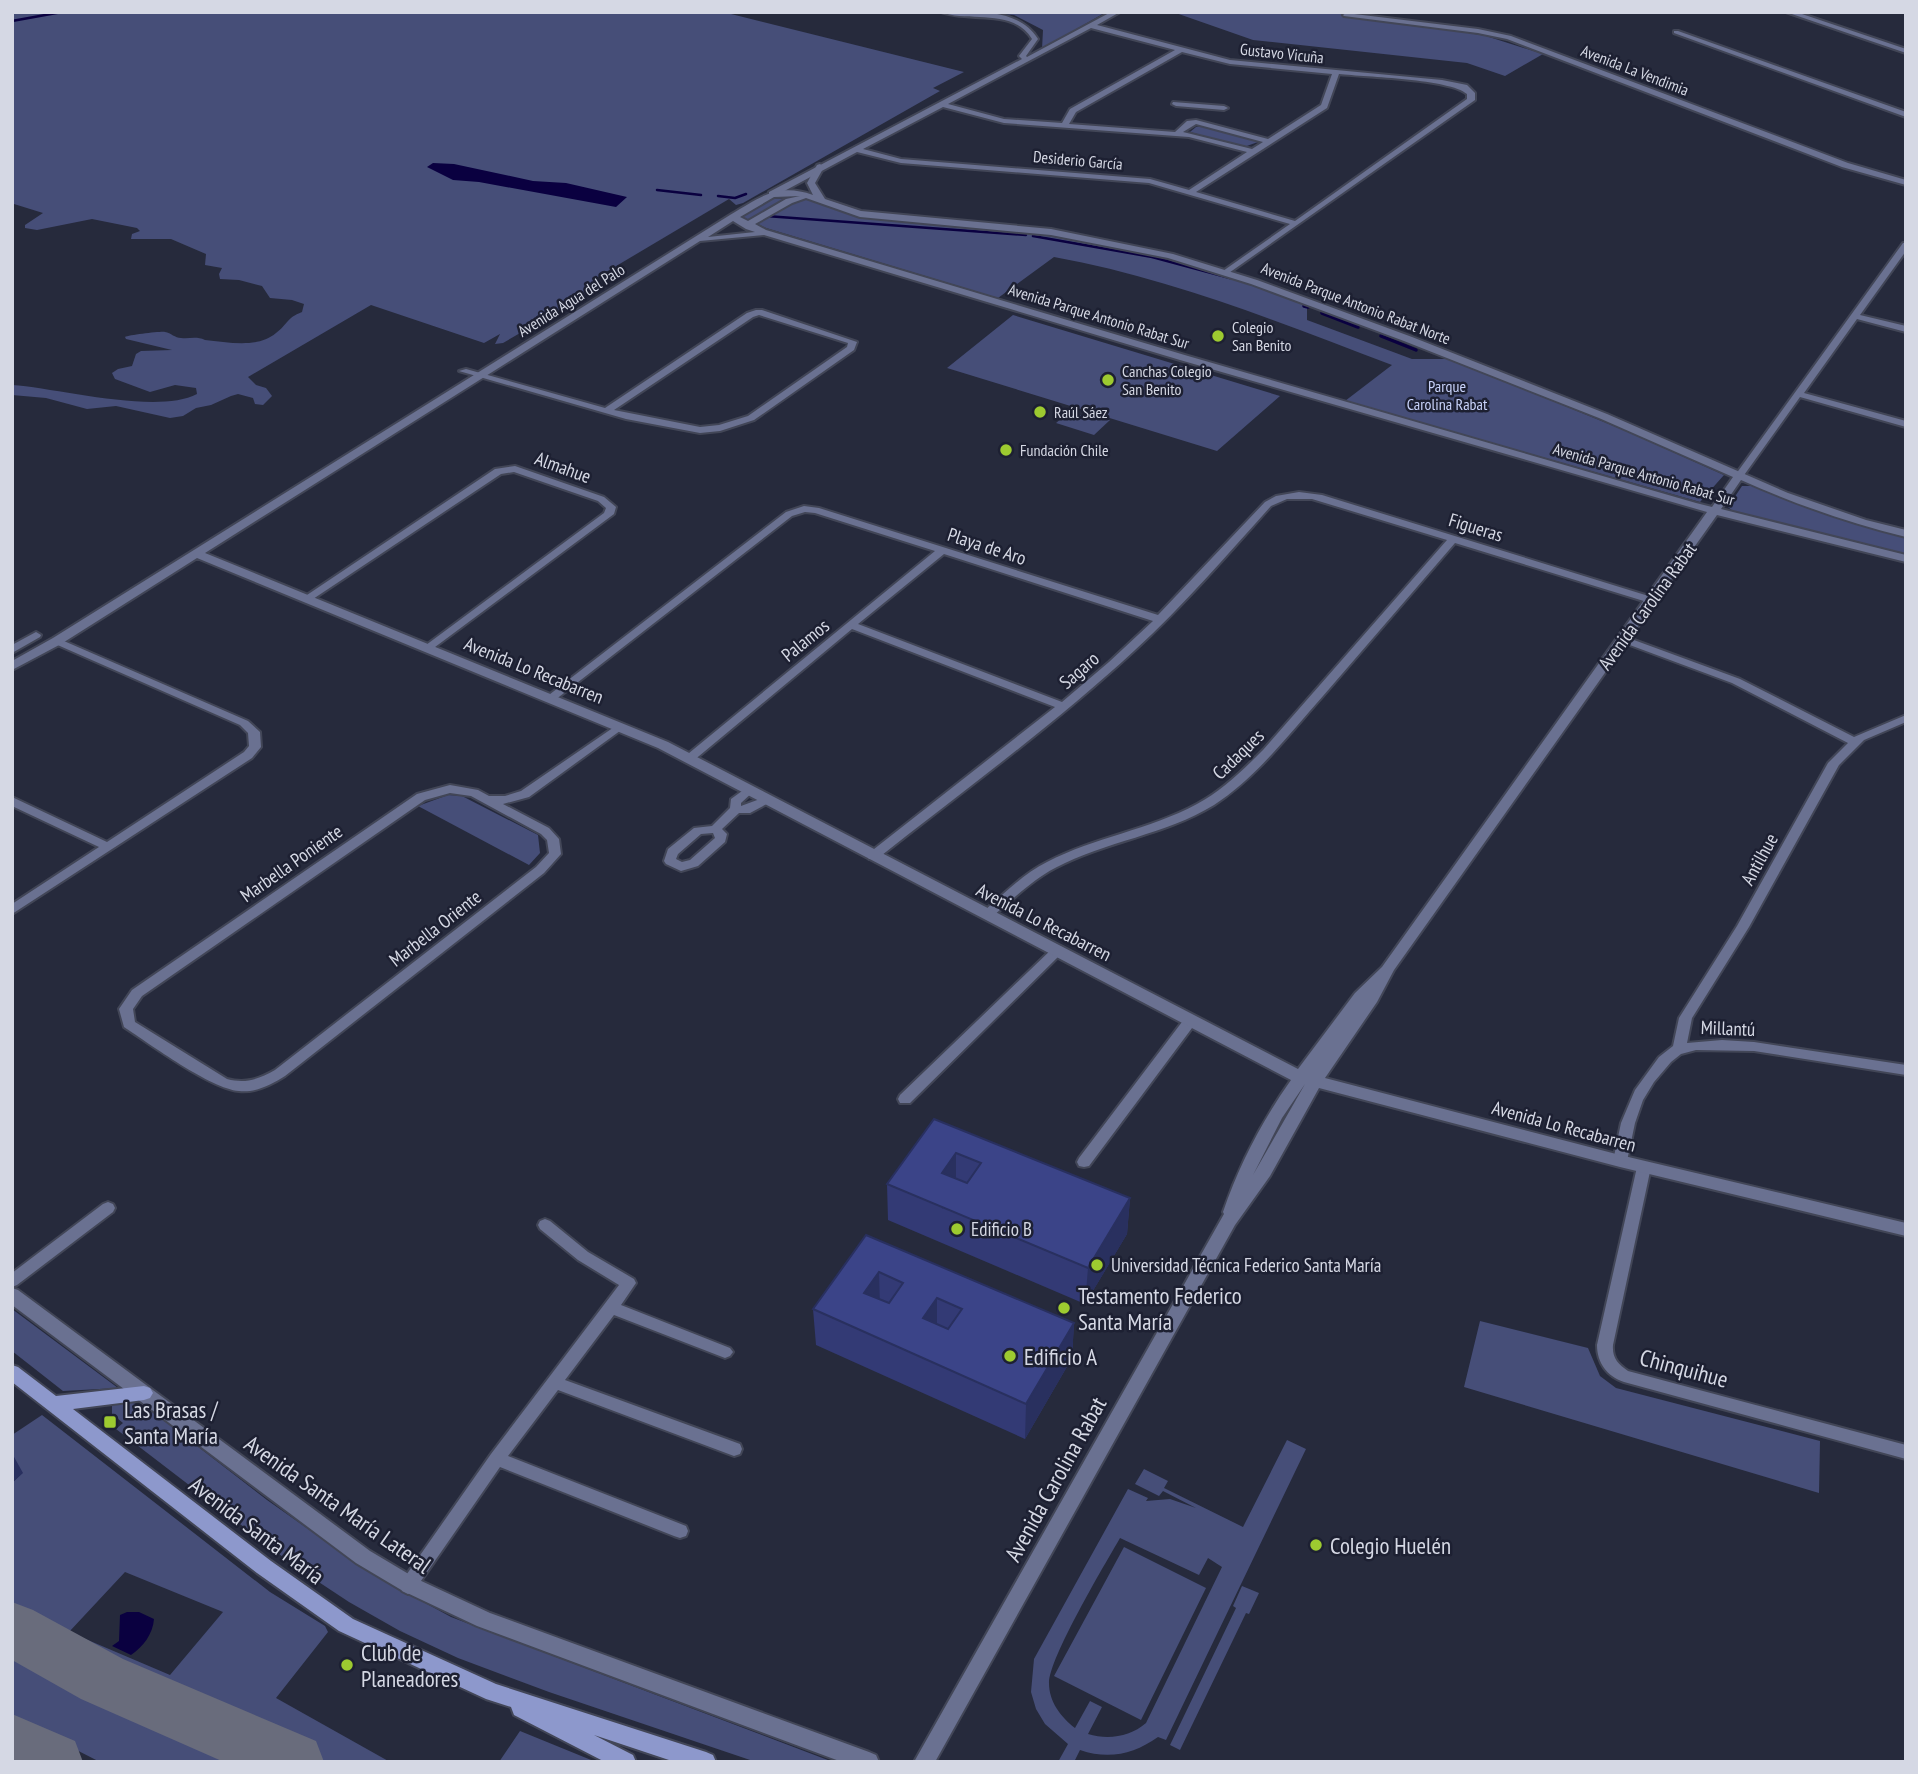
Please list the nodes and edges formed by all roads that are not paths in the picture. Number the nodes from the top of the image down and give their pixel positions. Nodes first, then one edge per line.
1 (944, 12) edge
2 (1117, 12) edge
3 (1789, 12) edge
4 (1346, 15) dead end
5 (1091, 26) junction
6 (1676, 32) dead end
7 (1180, 50) junction
8 (1906, 51) edge
9 (1027, 60) junction
10 (1336, 73) junction
11 (944, 104) junction
12 (1176, 104) dead end
13 (1212, 107) junction
14 (1224, 108) dead end
15 (1906, 115) edge
16 (1206, 124) junction
17 (1065, 125) junction
18 (1178, 133) junction
19 (1270, 142) junction
20 (855, 149) junction
21 (1254, 152) junction
22 (820, 167) junction
23 (1906, 183) edge
24 (1191, 191) junction
25 (772, 194) junction
26 (819, 199) junction
27 (733, 217) junction
28 (1295, 223) junction
29 (749, 227) junction
30 (772, 235) junction
31 (688, 245) junction
32 (1904, 250) edge
33 (1226, 273) junction
34 (1854, 316) junction
35 (1906, 329) edge
36 (463, 371) dead end
37 (479, 376) junction
38 (1798, 394) junction
39 (606, 411) junction
40 (1906, 424) edge
41 (720, 428) joint
42 (1739, 476) junction
43 (1290, 495) joint
44 (1714, 511) junction
45 (1906, 534) edge
46 (1453, 538) junction
47 (942, 550) junction
48 (196, 554) junction
49 (1906, 559) edge
50 (306, 599) junction
51 (1651, 600) junction
52 (1159, 619) junction
53 (850, 625) junction
54 (36, 635) dead end
55 (1623, 639) junction
56 (57, 641) junction
57 (427, 648) junction
58 (12, 650) edge
59 (12, 666) edge
60 (12, 672) edge
61 (551, 698) junction
62 (1063, 706) junction
63 (1906, 718) edge
64 (620, 726) junction
65 (1854, 742) junction
66 (689, 758) junction
67 (749, 790) junction
68 (525, 794) junction
69 (485, 798) junction
70 (768, 800) junction
71 (12, 801) edge
72 (506, 809) joint
73 (736, 809) junction
74 (532, 823) junction
75 (715, 829) dead end
76 (108, 848) junction
77 (873, 856) junction
78 (12, 910) edge
79 (988, 914) junction
80 (1058, 950) junction
81 (1190, 1021) junction
82 (1679, 1049) junction
83 (1906, 1070) edge
84 (280, 1073) joint
85 (1307, 1079) junction
86 (905, 1098) dead end
87 (1620, 1161) junction
88 (1084, 1162) dead end
89 (1644, 1167) junction
90 (108, 1208) dead end
91 (545, 1225) dead end
92 (1906, 1230) edge
93 (12, 1281) edge
94 (12, 1295) edge
95 (611, 1307) junction
96 (724, 1352) dead end
97 (12, 1372) edge
98 (554, 1382) junction
99 (144, 1393) junction
100 (53, 1404) junction
101 (734, 1450) dead end
102 (1906, 1452) edge
103 (498, 1459) junction
104 (680, 1531) dead end
105 (408, 1586) junction
106 (492, 1692) junction
107 (626, 1762) edge
108 (706, 1762) edge
109 (869, 1762) edge
110 (924, 1762) edge

1 - 9 street
2 - 5 street, Avenida Agua del Palo
3 - 8 street
4 - 23 street, Avenida La Vendimia
5 - 7 street, Gustavo Vicuña
5 - 9 street, Avenida Agua del Palo
6 - 15 street
7 - 10 street, Gustavo Vicuña
7 - 17 street
9 - 11 street, Avenida Agua del Palo
10 - 19 street
10 - 28 street, Gustavo Vicuña
11 - 17 street
11 - 20 street, Avenida Agua del Palo
12 - 13 street
13 - 14 street
13 - 16 street
16 - 18 street
16 - 19 street
17 - 18 street
18 - 21 street
19 - 21 street
20 - 22 street, Avenida Agua del Palo
20 - 24 street, Desiderio García
21 - 24 street
22 - 25 street, Avenida Agua del Palo
22 - 26 street
24 - 28 street, Desiderio García
25 - 26 street, Avenida Parque Antonio Rabat Norte
25 - 27 street, Avenida Agua del Palo
26 - 29 street
26 - 33 street, Avenida Parque Antonio Rabat Norte
27 - 29 street, Avenida Parque Antonio Rabat Sur
27 - 31 street, Avenida Agua del Palo
28 - 33 street
29 - 30 street, Avenida Parque Antonio Rabat Sur
30 - 31 street
30 - 44 street, Avenida Parque Antonio Rabat Sur
31 - 37 street, Avenida Agua del Palo
32 - 34 street, Avenida Carolina Rabat
33 - 42 street, Avenida Parque Antonio Rabat Norte
34 - 35 street
34 - 38 street, Avenida Carolina Rabat
36 - 37 street
37 - 39 street
37 - 48 street, Avenida Agua del Palo
38 - 40 street
38 - 42 street, Avenida Carolina Rabat
39 - 41 street
39 - 41 street
42 - 44 street, Avenida Carolina Rabat
42 - 45 street, Avenida Parque Antonio Rabat Norte
43 - 46 street, Figueras
43 - 52 street, Sagaro
44 - 49 street, Avenida Parque Antonio Rabat Sur
44 - 51 street, Avenida Carolina Rabat
46 - 51 street, Figueras
46 - 79 street, Cadaques
47 - 52 street, Playa de Aro
47 - 53 street, Palamos
47 - 61 street, Playa de Aro
48 - 50 street, Avenida Lo Recabarren
48 - 56 street, Avenida Agua del Palo
50 - 57 street, Avenida Lo Recabarren
50 - 57 street, Almahue
51 - 55 street, Avenida Carolina Rabat
52 - 62 street, Sagaro
53 - 62 street
53 - 66 street, Palamos
54 - 58 street
55 - 65 street
55 - 85 street, Avenida Carolina Rabat
56 - 59 street, Avenida Agua del Palo
56 - 60 street, Avenida Agua del Palo
56 - 76 street
57 - 61 street, Avenida Lo Recabarren
61 - 64 street, Avenida Lo Recabarren
62 - 77 street, Sagaro
63 - 65 street, Antilhue
64 - 66 street, Avenida Lo Recabarren
64 - 68 street
65 - 82 street, Antilhue
66 - 67 street, Avenida Lo Recabarren
67 - 70 street, Avenida Lo Recabarren
67 - 73 street
68 - 69 street
68 - 74 street
69 - 72 street, Marbella Poniente
69 - 84 street, Marbella Poniente
70 - 73 street
70 - 77 street, Avenida Lo Recabarren
71 - 76 street
72 - 74 street, Marbella Oriente
73 - 75 street
74 - 84 street, Marbella Oriente
76 - 78 street
77 - 79 street, Avenida Lo Recabarren
79 - 80 street, Avenida Lo Recabarren
80 - 81 street, Avenida Lo Recabarren
80 - 86 street
81 - 85 street, Avenida Lo Recabarren
81 - 88 street
82 - 83 street, Millantú
82 - 87 street, Millantú
85 - 87 street, Avenida Lo Recabarren
85 - 110 street, Avenida Carolina Rabat
87 - 89 street, Avenida Lo Recabarren
89 - 92 street, Avenida Lo Recabarren
89 - 102 street, Chinquihue
90 - 93 street
91 - 95 street
94 - 99 street, Avenida Santa María Lateral
95 - 96 street
95 - 98 street
97 - 100 main road, Avenida Santa María
98 - 101 street
98 - 103 street
99 - 100 main road
99 - 105 street, Avenida Santa María Lateral
100 - 106 main road, Avenida Santa María
103 - 104 street
103 - 105 street
105 - 109 street, Avenida Santa María Lateral
106 - 107 main road, Avenida Santa María
106 - 108 main road, Avenida Santa María

